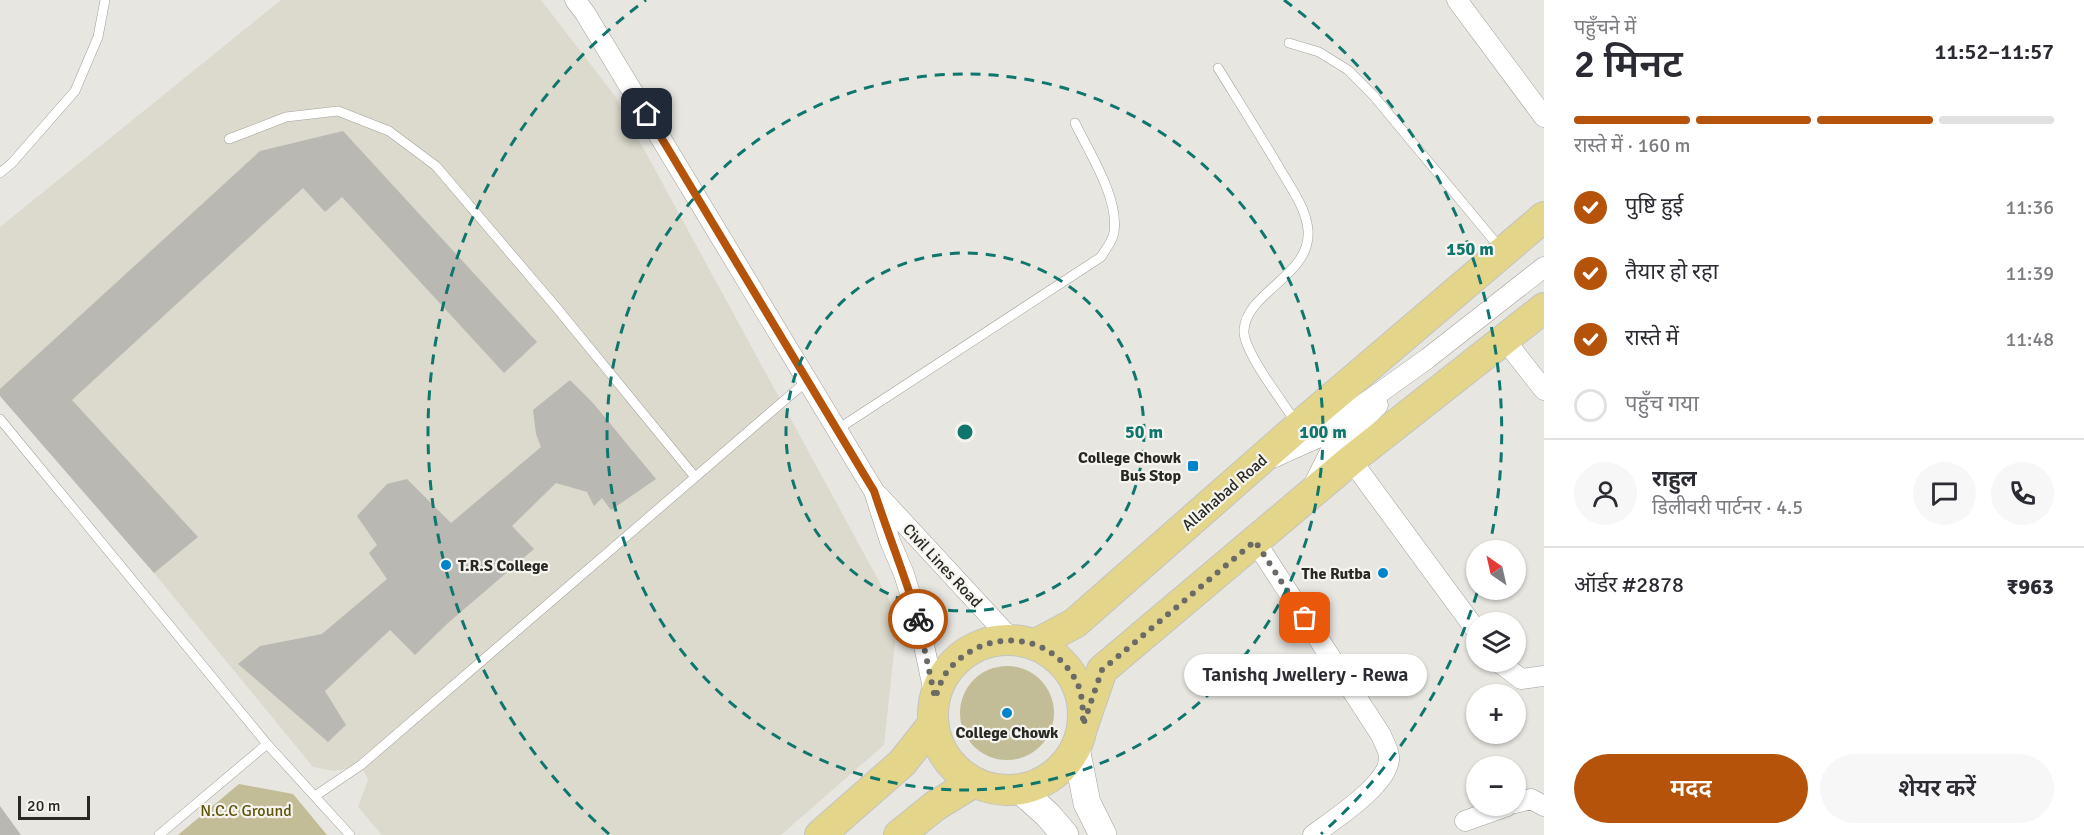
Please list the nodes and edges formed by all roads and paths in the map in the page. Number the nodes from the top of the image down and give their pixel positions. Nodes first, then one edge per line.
1 (105, 0) edge
2 (575, 0) edge
3 (1457, 0) edge
4 (1289, 43) dead end
5 (1218, 68) dead end
6 (1544, 117) edge
7 (1075, 123) dead end
8 (229, 139) dead end
9 (0, 173) edge
10 (1544, 217) edge
11 (1503, 250) junction
12 (1544, 267) edge
13 (1544, 308) edge
14 (1504, 339) junction
15 (1428, 358) junction
16 (808, 380) junction
17 (1544, 390) edge
18 (0, 419) edge
19 (1299, 426) junction
20 (838, 429) junction
21 (1351, 460) junction
22 (1249, 469) junction
23 (695, 477) junction
24 (874, 491) junction
25 (1307, 496) junction
26 (1255, 541) junction
27 (1466, 616) edge
28 (1023, 642) junction
29 (1512, 672) edge
30 (1544, 676) edge
31 (934, 711) junction
32 (1080, 737) junction
33 (267, 744) junction
34 (974, 782) junction
35 (1020, 790) junction
36 (315, 796) junction
37 (1526, 800) edge
38 (1544, 806) edge
39 (1480, 816) edge
40 (1466, 821) dead end
41 (159, 835) edge
42 (350, 835) edge
43 (820, 835) edge
44 (899, 835) edge
45 (1065, 835) edge
46 (1103, 835) edge
47 (1313, 835) edge

1 - 9 lane
2 - 16 street, Civil Lines Road
3 - 6 street
4 - 11 lane
5 - 19 lane
7 - 20 lane
8 - 23 lane
10 - 11 main road, Allahabad Road
11 - 19 main road, Allahabad Road
12 - 15 street
13 - 14 main road
14 - 17 street
14 - 21 main road
15 - 22 street
15 - 25 street
16 - 20 street, Civil Lines Road
16 - 23 lane
18 - 33 lane
19 - 22 main road, Allahabad Road
20 - 24 street, Civil Lines Road
21 - 25 main road
21 - 27 street
22 - 28 main road, Allahabad Road
23 - 36 lane
24 - 28 street, Civil Lines Road
24 - 31 street, Civil Lines Road
25 - 26 main road
26 - 32 main road
26 - 47 street
28 - 31 main road
28 - 32 main road
29 - 30 street
31 - 34 main road
31 - 43 main road
32 - 35 main road
32 - 46 street
33 - 36 lane
33 - 41 lane
34 - 35 main road
34 - 44 main road
35 - 45 street
36 - 42 lane
37 - 38 street
39 - 40 street

